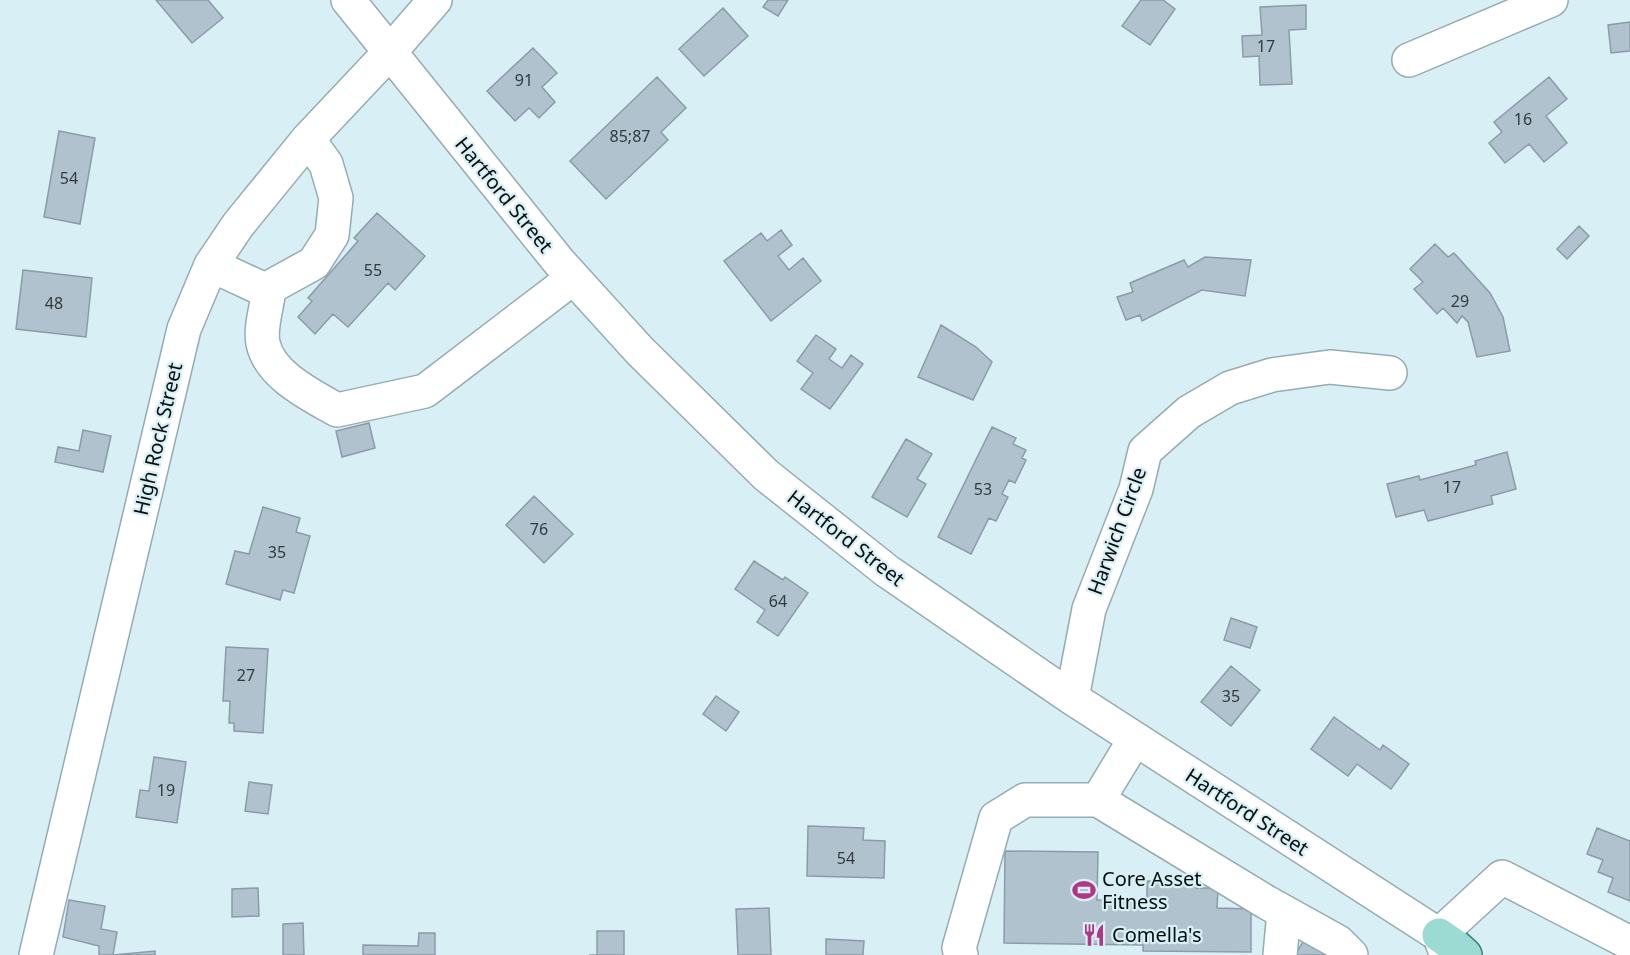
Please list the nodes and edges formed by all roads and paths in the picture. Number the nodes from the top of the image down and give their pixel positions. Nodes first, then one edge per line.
1 (348, 0) edge
2 (435, 0) edge
3 (1551, 0) edge
4 (389, 53) junction
5 (1409, 60) dead end
6 (308, 139) junction
7 (211, 265) junction
8 (573, 278) junction
9 (265, 290) junction
10 (1390, 373) dead end
11 (1072, 698) junction
12 (1135, 739) junction
13 (1098, 800) junction
14 (1284, 912) junction
15 (1630, 943) edge
16 (1443, 945) edge
17 (36, 955) edge
18 (961, 955) edge
19 (1280, 955) edge
20 (1352, 955) edge
21 (1465, 955) edge

1 - 4 street, Hartford Street
2 - 4 street, High Rock Street
3 - 5 street
4 - 6 street, High Rock Street
4 - 8 street, Hartford Street
6 - 7 street, High Rock Street
6 - 9 street
7 - 9 street
7 - 17 street, High Rock Street
8 - 9 street
8 - 11 street, Hartford Street
10 - 11 street, Harwich Circle
11 - 12 street, Hartford Street
12 - 13 street
12 - 16 street, Hartford Street
13 - 14 street
13 - 18 street
14 - 19 street
14 - 20 street
15 - 16 street
16 - 21 main road

